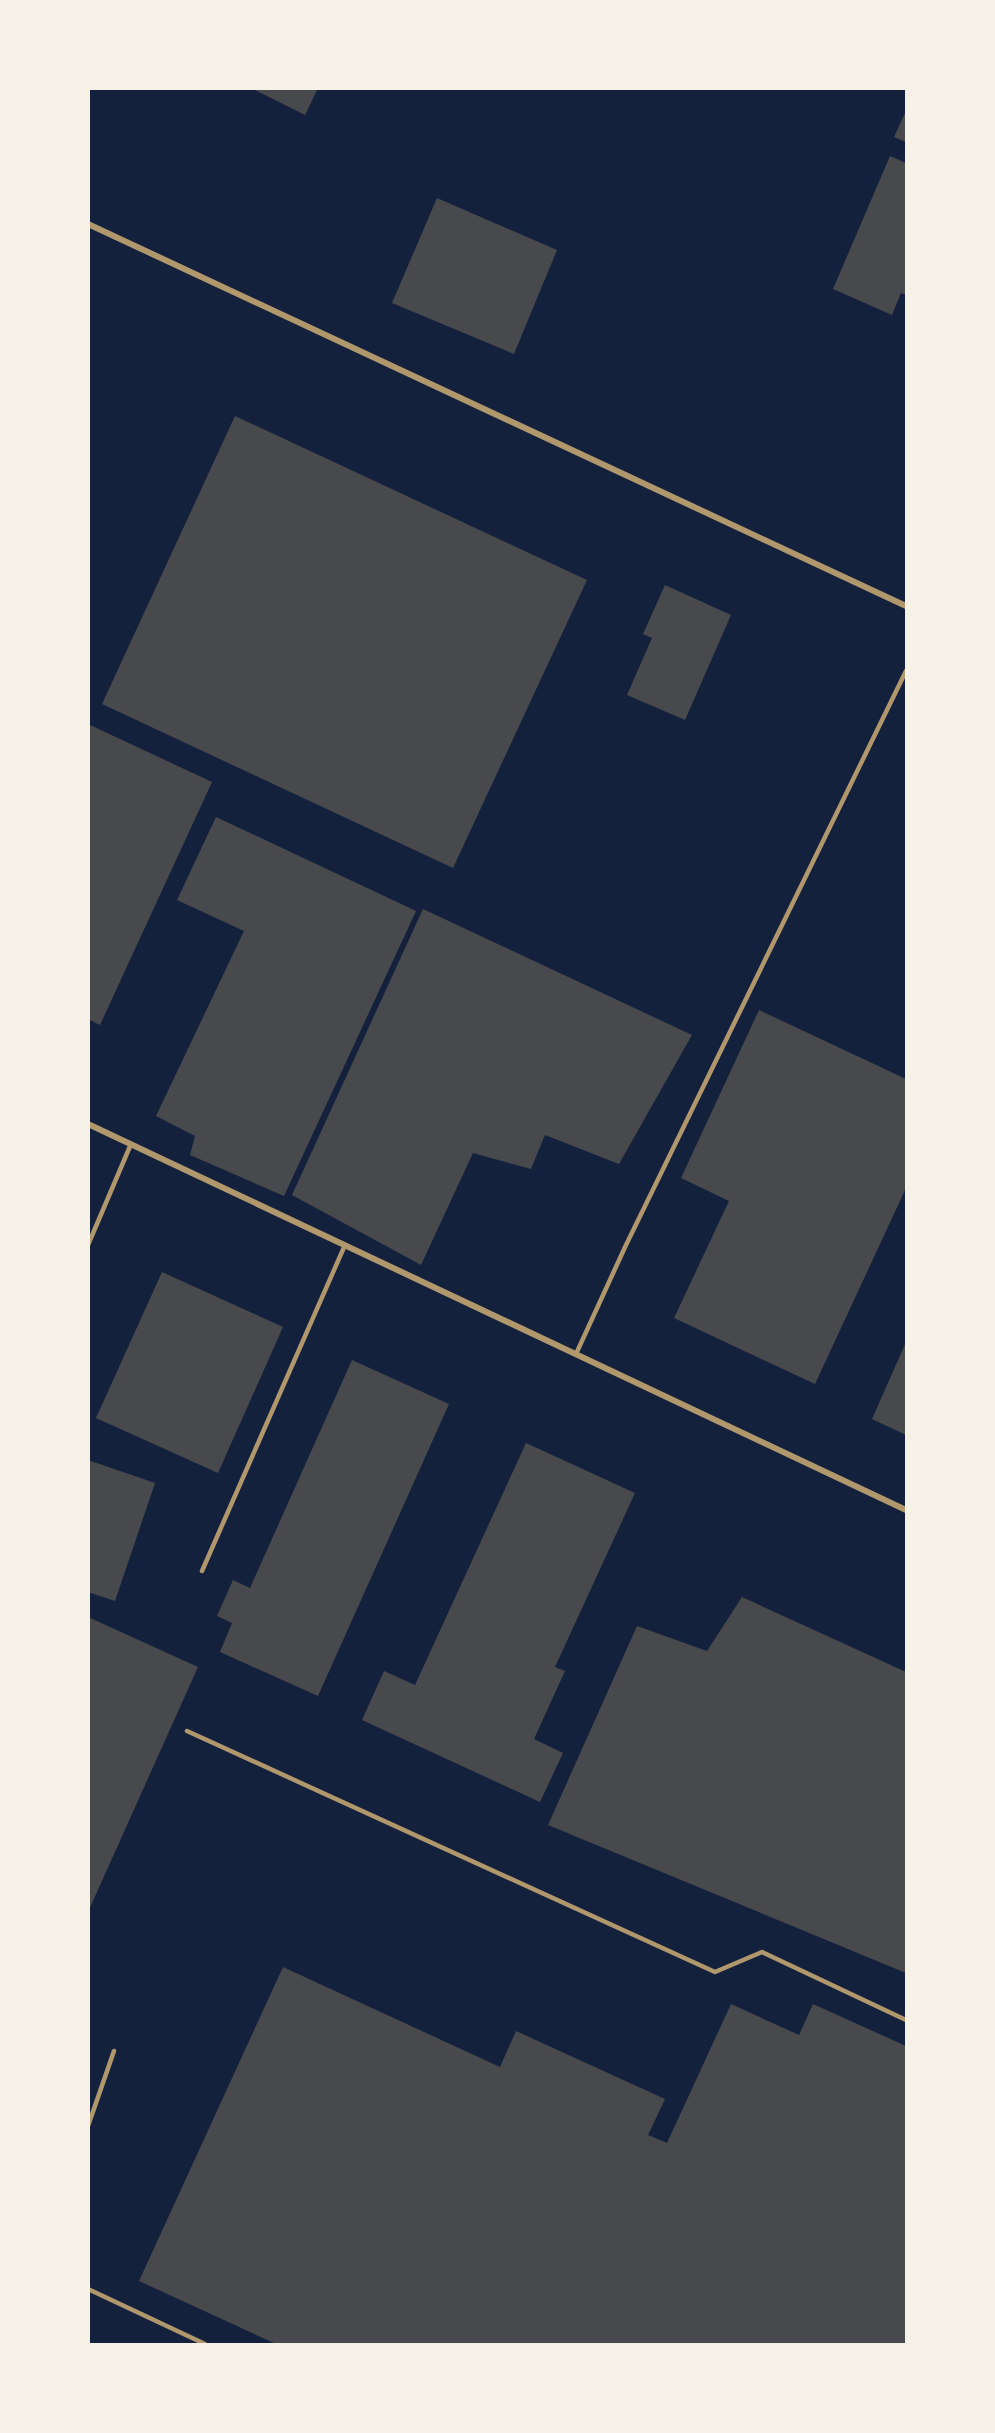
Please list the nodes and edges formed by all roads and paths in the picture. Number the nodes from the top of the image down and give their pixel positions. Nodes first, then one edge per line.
1 (88, 224) edge
2 (906, 606) edge
3 (906, 671) edge
4 (88, 1124) edge
5 (131, 1144) junction
6 (88, 1245) edge
7 (345, 1245) junction
8 (576, 1354) junction
9 (906, 1510) edge
10 (202, 1571) dead end
11 (187, 1731) dead end
12 (906, 2020) edge
13 (114, 2051) dead end
14 (88, 2126) edge
15 (88, 2289) edge
16 (205, 2344) edge

1 - 2 street
3 - 8 lane
4 - 5 street
5 - 6 lane
5 - 7 street
7 - 8 street
7 - 10 lane
8 - 9 street
11 - 12 lane
13 - 14 lane
15 - 16 lane

